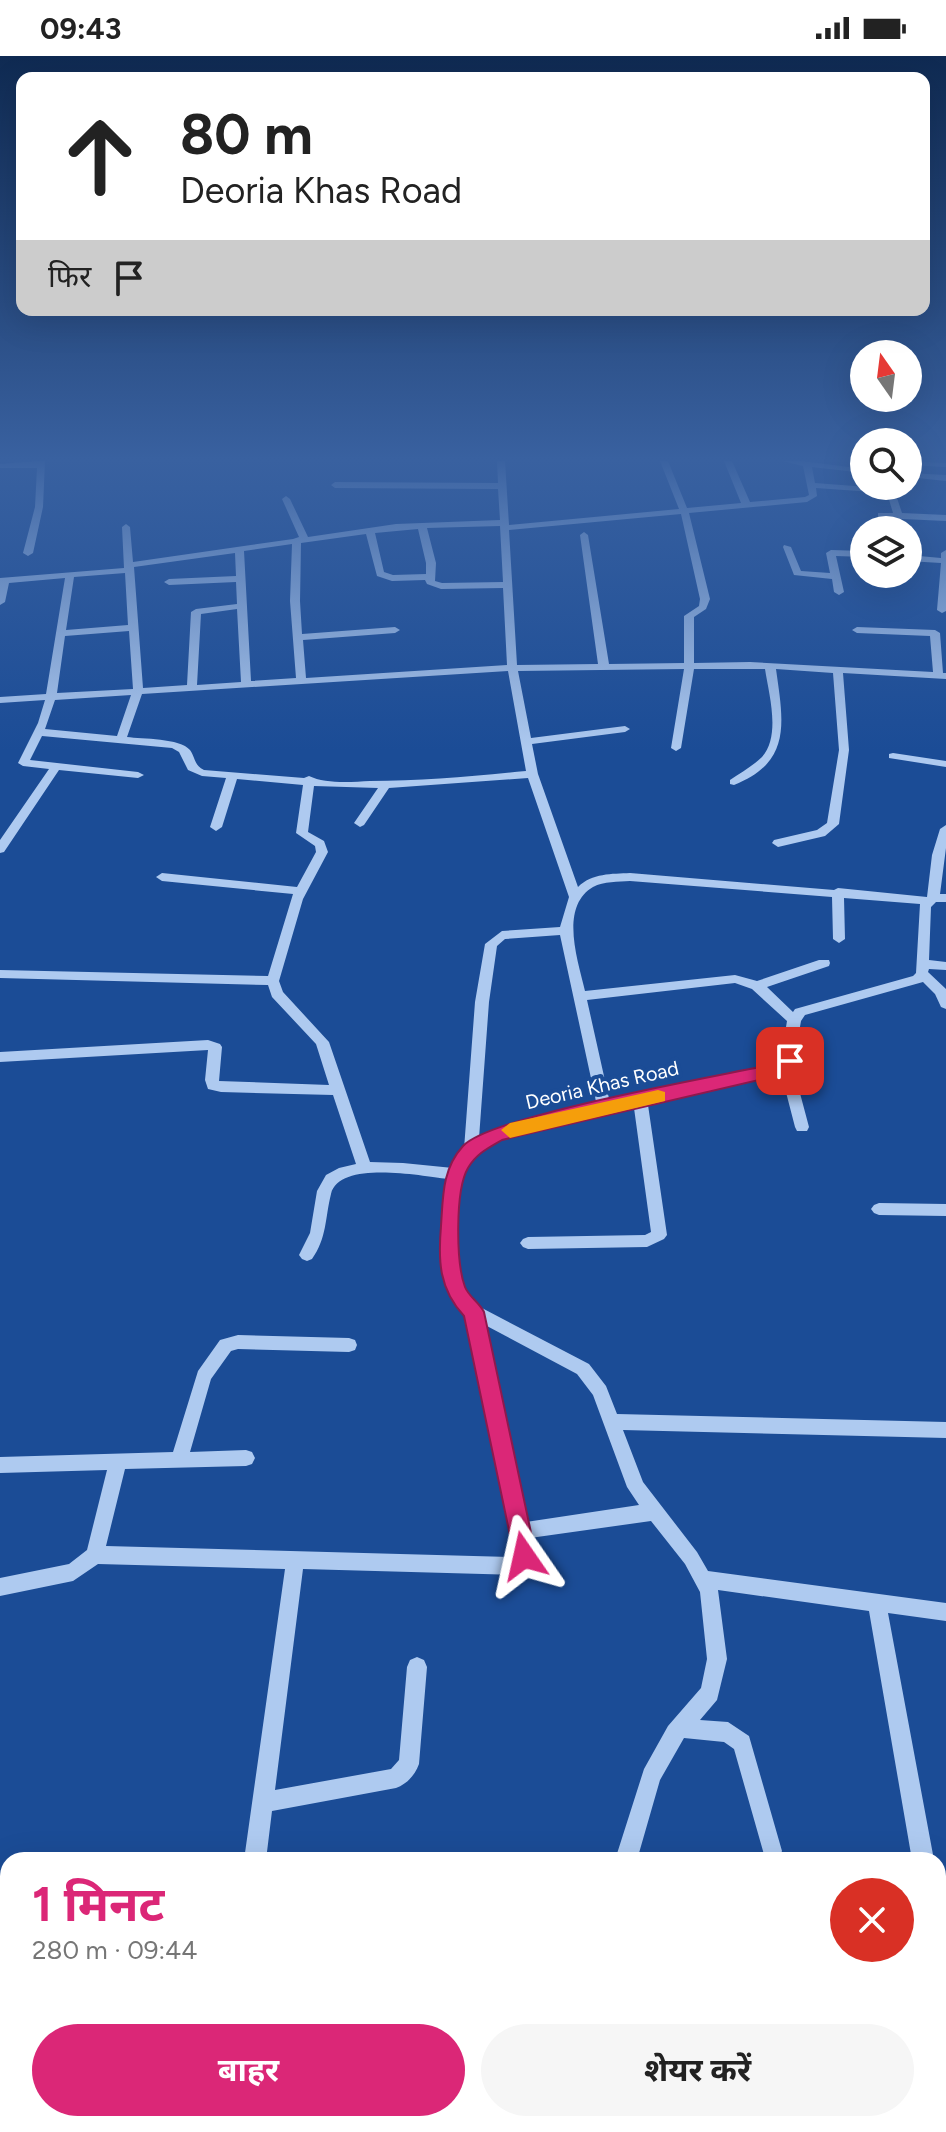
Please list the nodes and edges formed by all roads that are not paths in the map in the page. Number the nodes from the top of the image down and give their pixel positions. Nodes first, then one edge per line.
1 (945, 557) edge
2 (128, 558) edge
3 (185, 558) edge
4 (240, 558) edge
5 (300, 558) edge
6 (376, 558) edge
7 (430, 558) edge
8 (505, 558) edge
9 (587, 558) edge
10 (695, 558) edge
11 (791, 558) edge
12 (833, 558) edge
13 (129, 568) junction
14 (70, 575) junction
15 (835, 576) junction
16 (428, 577) junction
17 (241, 579) junction
18 (3, 581) edge
19 (169, 582) dead end
20 (507, 585) junction
21 (839, 592) dead end
22 (0, 602) edge
23 (242, 606) junction
24 (942, 610) dead end
25 (134, 628) junction
26 (395, 630) dead end
27 (857, 630) dead end
28 (61, 633) junction
29 (298, 637) junction
30 (770, 666) junction
31 (604, 667) junction
32 (689, 667) junction
33 (512, 668) junction
34 (838, 670) junction
35 (942, 676) edge
36 (301, 680) junction
37 (246, 684) junction
38 (192, 688) junction
39 (138, 691) junction
40 (51, 697) junction
41 (0, 700) edge
42 (625, 729) dead end
43 (38, 732) junction
44 (121, 740) junction
45 (526, 742) junction
46 (676, 748) dead end
47 (893, 756) dead end
48 (946, 764) edge
49 (54, 769) junction
50 (532, 774) junction
51 (138, 775) dead end
52 (233, 775) junction
53 (309, 779) junction
54 (734, 782) dead end
55 (386, 784) junction
56 (360, 823) dead end
57 (216, 827) dead end
58 (946, 829) edge
59 (778, 843) dead end
60 (0, 849) edge
61 (162, 877) dead end
62 (300, 891) junction
63 (838, 892) junction
64 (575, 897) junction
65 (935, 899) edge
66 (565, 931) junction
67 (839, 939) dead end
68 (824, 963) dead end
69 (946, 966) edge
70 (922, 969) junction
71 (0, 974) edge
72 (273, 981) junction
73 (757, 986) junction
74 (580, 996) junction
75 (946, 1004) edge
76 (794, 1020) junction
77 (0, 1057) edge
78 (786, 1067) junction
79 (338, 1090) junction
80 (640, 1101) junction
81 (604, 1108) junction
82 (802, 1127) dead end
83 (471, 1149) junction
84 (364, 1166) junction
85 (455, 1174) junction
86 (879, 1209) dead end
87 (946, 1210) edge
88 (528, 1243) dead end
89 (307, 1255) dead end
90 (474, 1312) junction
91 (349, 1345) dead end
92 (611, 1422) junction
93 (946, 1430) edge
94 (246, 1458) dead end
95 (179, 1460) junction
96 (118, 1462) junction
97 (0, 1465) edge
98 (653, 1512) junction
99 (520, 1531) junction
100 (95, 1555) junction
101 (295, 1560) junction
102 (703, 1579) junction
103 (0, 1587) edge
104 (877, 1605) junction
105 (946, 1612) edge
106 (417, 1667) dead end
107 (680, 1728) junction
108 (263, 1802) junction
109 (772, 1851) dead end
110 (256, 1852) edge
111 (628, 1852) edge
112 (922, 1852) edge

1 - 24 street
2 - 13 street
3 - 13 street
4 - 17 street
5 - 29 street
6 - 16 street
7 - 16 street
8 - 20 street
9 - 31 street
10 - 32 street
11 - 15 street
12 - 15 street
13 - 14 street
13 - 25 street
14 - 18 street
14 - 28 street
15 - 21 street
16 - 20 street
17 - 19 street
17 - 23 street
18 - 22 street
20 - 33 street
23 - 37 street
23 - 38 street
25 - 28 street
25 - 39 street
26 - 29 street
27 - 35 street
28 - 40 street
29 - 36 street
30 - 32 street
30 - 34 street
30 - 54 street
31 - 32 street
31 - 33 street
32 - 46 street
33 - 36 street
33 - 45 street
34 - 35 street
34 - 59 street
36 - 37 street
37 - 38 street
38 - 39 street
39 - 40 street
39 - 44 street
40 - 41 street
40 - 43 street
42 - 45 street
43 - 44 street
43 - 49 street
44 - 52 street
45 - 50 street
47 - 48 street
49 - 51 street
49 - 60 street
50 - 55 street
50 - 64 street
52 - 53 street
52 - 57 street
53 - 55 street
53 - 62 street
55 - 56 street
58 - 65 street
61 - 62 street
62 - 72 street
63 - 64 street
63 - 65 street
63 - 67 street
64 - 66 street
65 - 70 street
66 - 74 street
66 - 83 street
68 - 73 street
69 - 70 street
70 - 75 street
70 - 76 street
71 - 72 street
72 - 79 street
73 - 74 street
73 - 76 street
74 - 81 street
76 - 78 street
77 - 79 street
78 - 80 street, Deoria Khas Road
78 - 82 street
79 - 84 street
80 - 81 street, Deoria Khas Road
80 - 88 street
81 - 83 street, Deoria Khas Road
83 - 85 street
84 - 85 street
84 - 89 street
85 - 90 street
86 - 87 street
90 - 92 street
90 - 99 street
91 - 95 street
92 - 93 street
92 - 98 street
94 - 95 street
95 - 96 street
96 - 97 street
96 - 100 street
98 - 99 street
98 - 102 street
99 - 101 street
100 - 101 street
100 - 103 street
101 - 108 street
102 - 104 street
102 - 107 street
104 - 105 street
104 - 112 street
106 - 108 street
107 - 109 street
107 - 111 street
108 - 110 street

